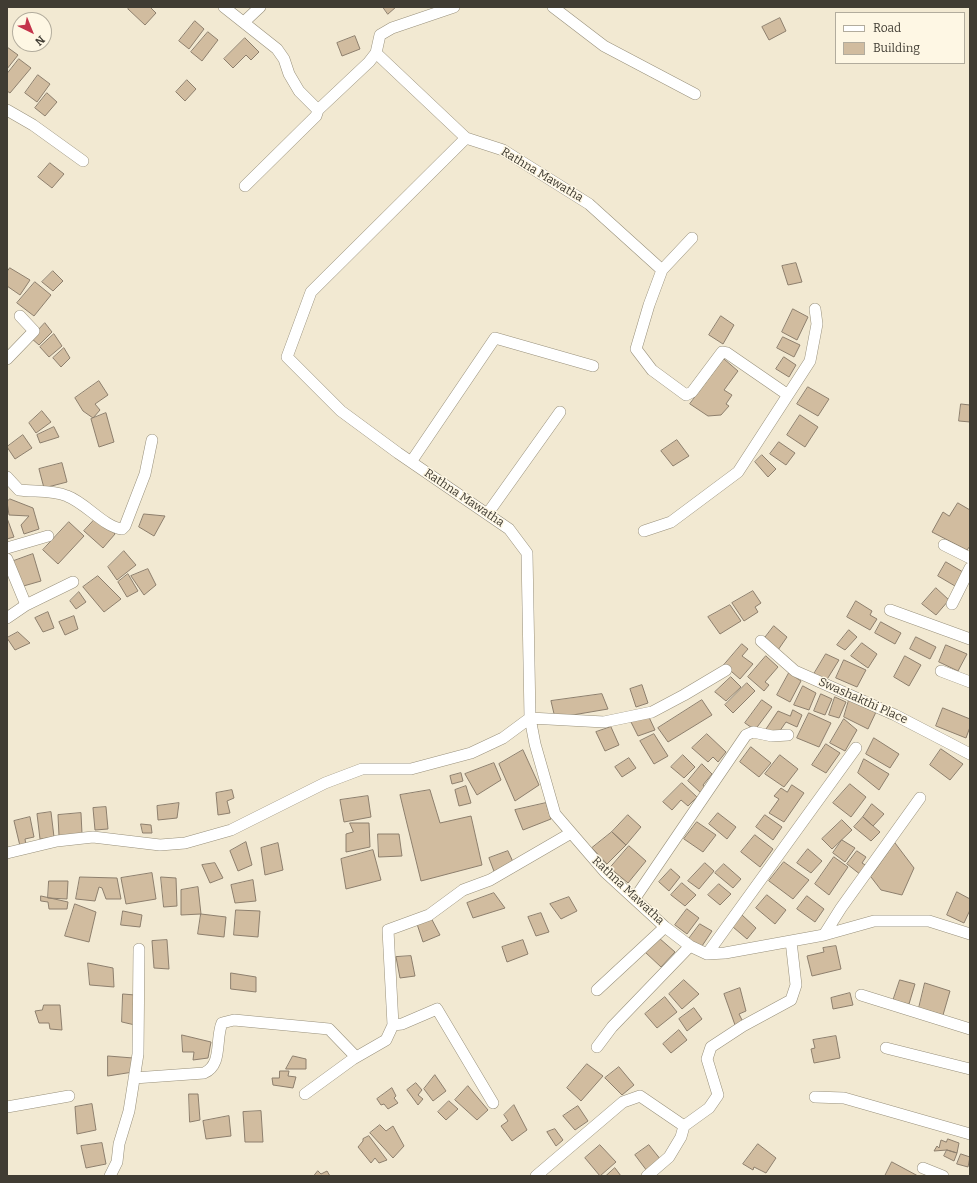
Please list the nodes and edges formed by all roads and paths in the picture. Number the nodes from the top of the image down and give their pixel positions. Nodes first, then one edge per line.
1 (224, 7) edge
2 (260, 7) edge
3 (454, 7) edge
4 (553, 7) edge
5 (244, 22) junction
6 (376, 53) junction
7 (695, 94) dead end
8 (7, 110) edge
9 (318, 110) junction
10 (466, 138) junction
11 (83, 161) dead end
12 (245, 186) dead end
13 (692, 238) dead end
14 (662, 270) junction
15 (816, 309) dead end
16 (20, 316) dead end
17 (7, 359) edge
18 (593, 366) dead end
19 (788, 395) junction
20 (560, 412) dead end
21 (152, 440) dead end
22 (411, 462) junction
23 (7, 477) edge
24 (488, 513) junction
25 (644, 531) dead end
26 (48, 536) dead end
27 (944, 545) dead end
28 (7, 548) edge
29 (970, 558) edge
30 (7, 559) edge
31 (970, 568) edge
32 (73, 582) dead end
33 (952, 604) dead end
34 (26, 605) junction
35 (890, 610) dead end
36 (7, 618) edge
37 (970, 639) edge
38 (761, 641) dead end
39 (726, 670) dead end
40 (941, 671) dead end
41 (970, 682) edge
42 (530, 718) junction
43 (788, 735) dead end
44 (856, 748) dead end
45 (970, 754) edge
46 (920, 798) dead end
47 (571, 833) junction
48 (7, 853) edge
49 (635, 898) junction
50 (665, 927) junction
51 (970, 934) edge
52 (824, 935) junction
53 (791, 941) junction
54 (690, 946) junction
55 (139, 949) dead end
56 (707, 954) junction
57 (597, 990) dead end
58 (861, 995) dead end
59 (393, 1025) junction
60 (970, 1029) edge
61 (597, 1047) dead end
62 (886, 1048) dead end
63 (356, 1057) junction
64 (970, 1069) edge
65 (134, 1078) junction
66 (305, 1094) dead end
67 (69, 1096) dead end
68 (815, 1098) dead end
69 (493, 1103) dead end
70 (7, 1107) edge
71 (684, 1126) junction
72 (970, 1134) edge
73 (923, 1168) dead end
74 (110, 1176) edge
75 (536, 1176) edge
76 (647, 1176) edge
77 (943, 1176) edge

1 - 5 street
2 - 5 street
3 - 6 street
4 - 7 street
5 - 9 street
6 - 9 street
6 - 10 street
8 - 11 street
9 - 12 street
10 - 14 street, Rathna Mawatha
10 - 22 street, Rathna Mawatha
13 - 14 street
14 - 19 street
15 - 19 street
16 - 17 street
18 - 22 street
19 - 25 street
20 - 24 street
21 - 23 street
22 - 24 street, Rathna Mawatha
24 - 42 street, Rathna Mawatha
26 - 28 street
27 - 29 street
30 - 34 street
31 - 33 street
32 - 34 street
34 - 36 street
35 - 37 street
38 - 45 street, Swashakthi Place
39 - 42 street
40 - 41 street
42 - 47 street, Rathna Mawatha
42 - 48 street
43 - 49 street
44 - 56 street
46 - 52 street
47 - 49 street, Rathna Mawatha
47 - 59 street
49 - 50 street, Rathna Mawatha
50 - 54 street, Rathna Mawatha
50 - 57 street
51 - 52 street, Rathna Mawatha
52 - 53 street, Rathna Mawatha
53 - 56 street, Rathna Mawatha
53 - 71 street
54 - 56 street, Rathna Mawatha
54 - 61 street
55 - 65 street
58 - 60 street
59 - 63 street
59 - 69 street
62 - 64 street
63 - 65 street
63 - 66 street
65 - 74 street
67 - 70 street
68 - 72 street
71 - 75 street
71 - 76 street
73 - 77 street

